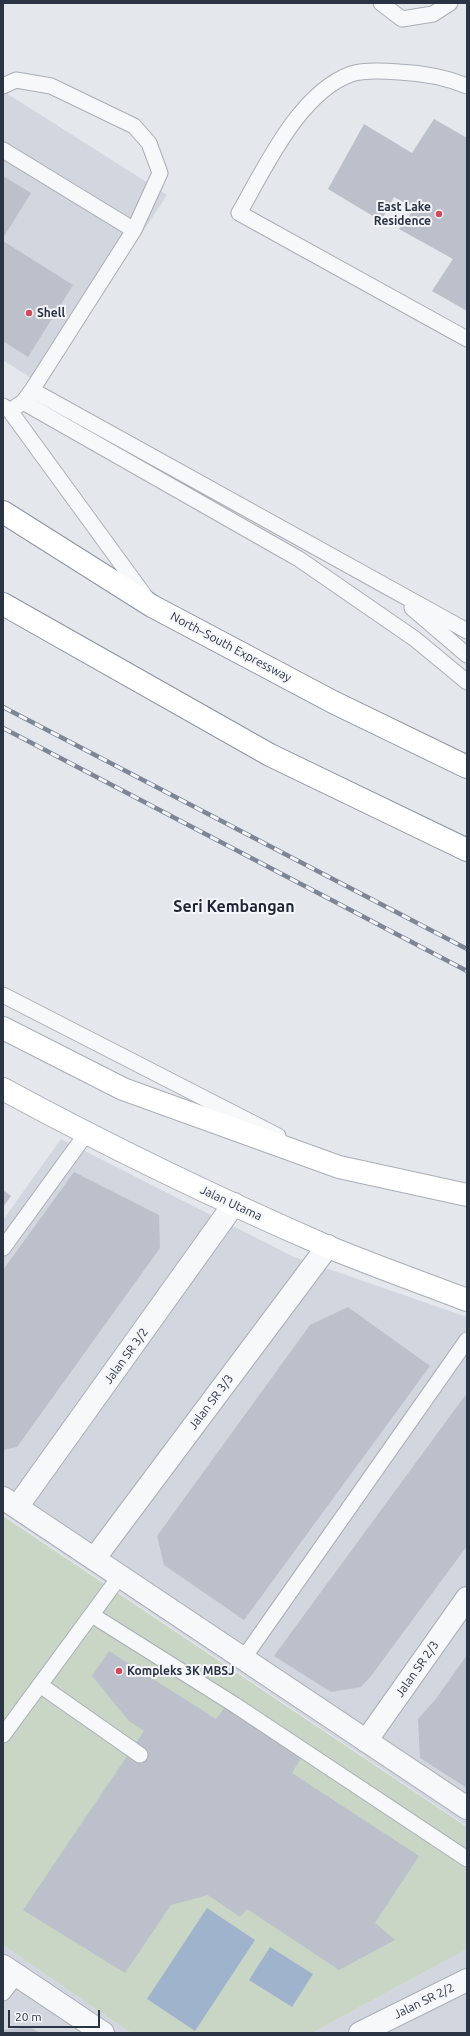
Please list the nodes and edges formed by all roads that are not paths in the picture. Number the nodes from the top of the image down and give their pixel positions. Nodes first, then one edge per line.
1 (382, 3) edge
2 (450, 3) edge
3 (3, 86) edge
4 (467, 86) edge
5 (3, 150) edge
6 (134, 230) junction
7 (467, 339) edge
8 (32, 390) junction
9 (23, 402) junction
10 (6, 409) edge
11 (3, 512) edge
12 (380, 582) junction
13 (3, 604) edge
14 (152, 606) junction
15 (467, 631) edge
16 (467, 655) edge
17 (467, 682) edge
18 (467, 767) edge
19 (467, 850) edge
20 (3, 995) edge
21 (3, 1028) edge
22 (3, 1089) edge
23 (86, 1134) junction
24 (339, 1167) junction
25 (467, 1195) edge
26 (234, 1204) junction
27 (328, 1246) junction
28 (3, 1248) edge
29 (467, 1300) edge
30 (467, 1340) edge
31 (10, 1503) edge
32 (94, 1559) junction
33 (120, 1576) junction
34 (467, 1598) edge
35 (92, 1615) junction
36 (243, 1659) junction
37 (40, 1685) junction
38 (3, 1735) edge
39 (366, 1741) junction
40 (140, 1755) dead end
41 (467, 1808) edge
42 (467, 1859) edge
43 (10, 1970) edge
44 (467, 1980) edge
45 (3, 1993) edge
46 (103, 2033) edge
47 (360, 2033) edge

1 - 2 lane
3 - 6 lane
4 - 7 lane
5 - 6 lane
6 - 8 lane
8 - 9 lane
8 - 12 lane
9 - 10 lane
9 - 17 lane
10 - 14 lane
11 - 14 main road, North–South Expressway
12 - 15 lane
12 - 16 lane
13 - 19 main road
14 - 18 main road, North–South Expressway
20 - 24 lane
21 - 24 main road
22 - 23 main road, Jalan Utama
23 - 26 main road, Jalan Utama
23 - 28 lane
24 - 25 main road
26 - 27 main road, Jalan Utama
26 - 31 street, Jalan SR 3/2
27 - 29 main road, Jalan Utama
27 - 32 street, Jalan SR 3/3
30 - 36 lane
31 - 32 street
32 - 33 street
33 - 35 lane
33 - 36 street
34 - 39 street, Jalan SR 2/3
35 - 37 lane
35 - 42 lane
36 - 39 street
37 - 38 lane
37 - 40 lane
39 - 41 street
43 - 45 lane
43 - 46 street
44 - 47 street, Jalan SR 2/2

